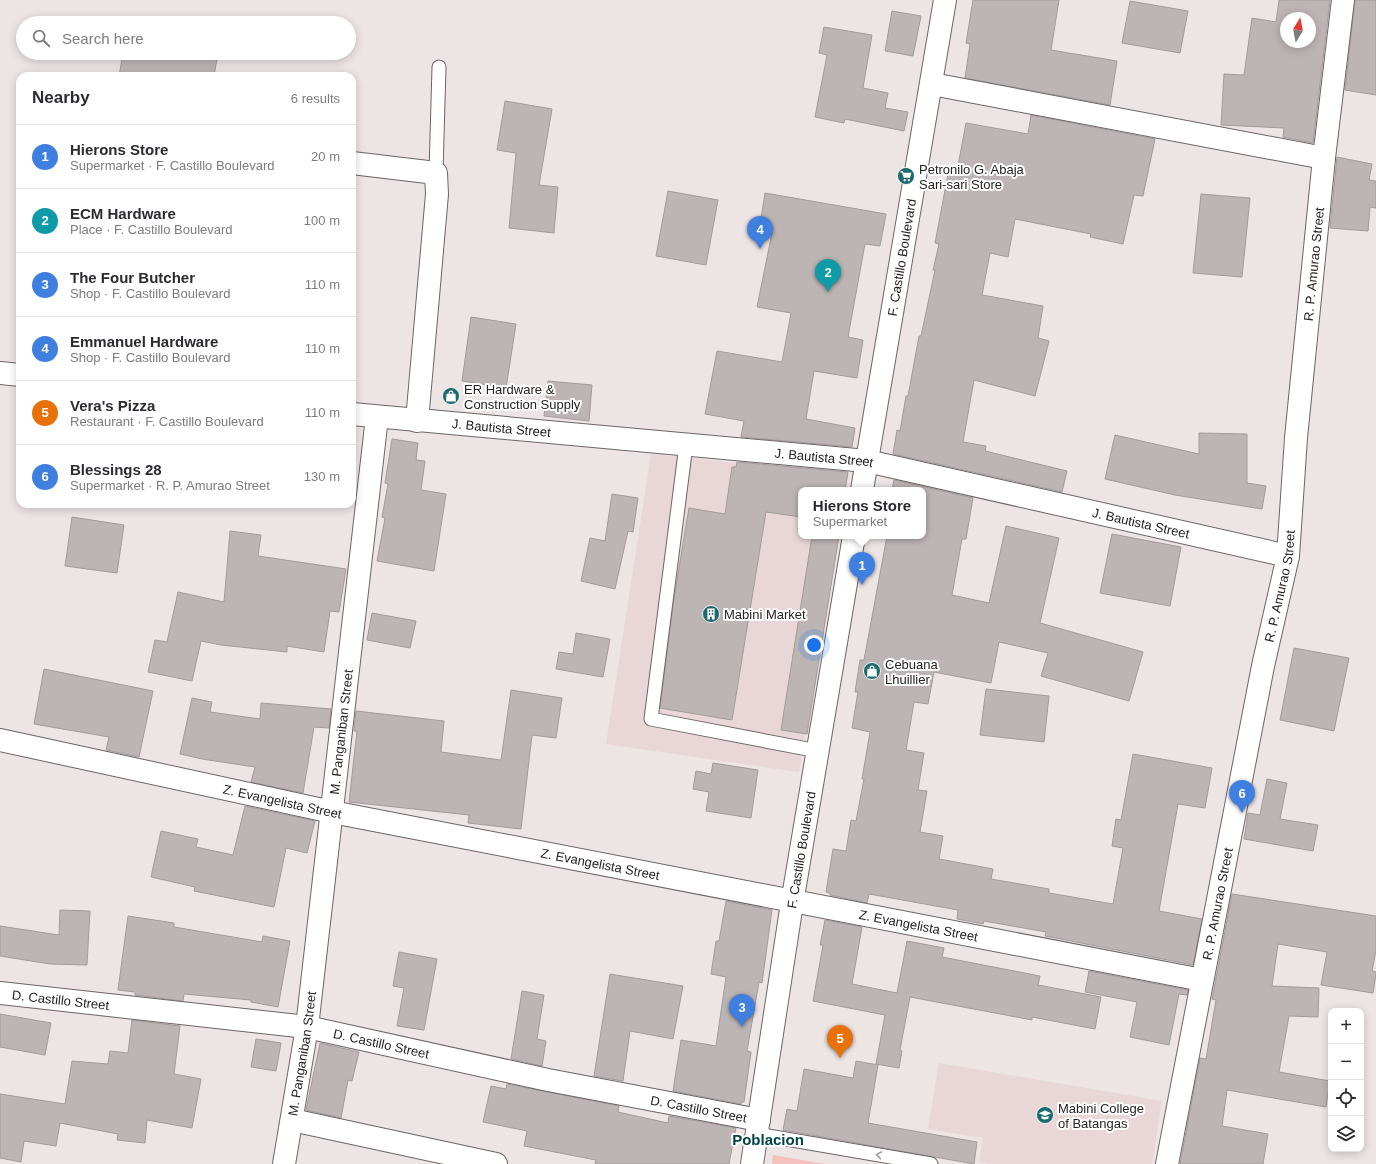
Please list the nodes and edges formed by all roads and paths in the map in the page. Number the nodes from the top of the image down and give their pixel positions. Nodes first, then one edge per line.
1 (945, 0) edge
2 (1343, 0) edge
3 (439, 67) dead end
4 (932, 84) junction
5 (1324, 158) junction
6 (356, 163) edge
7 (436, 173) junction
8 (0, 373) edge
9 (16, 375) edge
10 (356, 414) edge
11 (377, 417) junction
12 (417, 421) junction
13 (686, 445) junction
14 (867, 461) junction
15 (863, 487) edge
16 (854, 539) edge
17 (1288, 556) junction
18 (0, 740) edge
19 (818, 752) junction
20 (332, 812) junction
21 (792, 902) junction
22 (1202, 980) junction
23 (0, 994) edge
24 (307, 1027) junction
25 (292, 1120) junction
26 (758, 1127) junction
27 (284, 1164) edge
28 (496, 1164) edge
29 (752, 1164) edge
30 (931, 1164) edge
31 (1167, 1164) edge

1 - 4 street, F. Castillo Boulevard
2 - 5 street, R. P. Amurao Street
3 - 7 lane
4 - 5 street
4 - 14 street, F. Castillo Boulevard
5 - 17 street, R. P. Amurao Street
6 - 7 street
7 - 12 street
8 - 9 street
10 - 11 street, J. Bautista Street
11 - 12 street, J. Bautista Street
11 - 20 street, M. Panganiban Street
12 - 13 street, J. Bautista Street
13 - 14 street, J. Bautista Street
13 - 19 lane
14 - 15 street, F. Castillo Boulevard
14 - 17 street, J. Bautista Street
16 - 19 street, F. Castillo Boulevard
17 - 22 street, R. P. Amurao Street
18 - 20 street, Z. Evangelista Street
19 - 21 street, F. Castillo Boulevard
20 - 21 street, Z. Evangelista Street
20 - 24 street, M. Panganiban Street
21 - 22 street, Z. Evangelista Street
21 - 26 street, F. Castillo Boulevard
22 - 31 street, R. P. Amurao Street
23 - 24 street, D. Castillo Street
24 - 25 street, M. Panganiban Street
24 - 26 street, D. Castillo Street
25 - 27 street, M. Panganiban Street
25 - 28 street
26 - 29 street, F. Castillo Boulevard
30 -> 26 lane, D. Castillo Street

